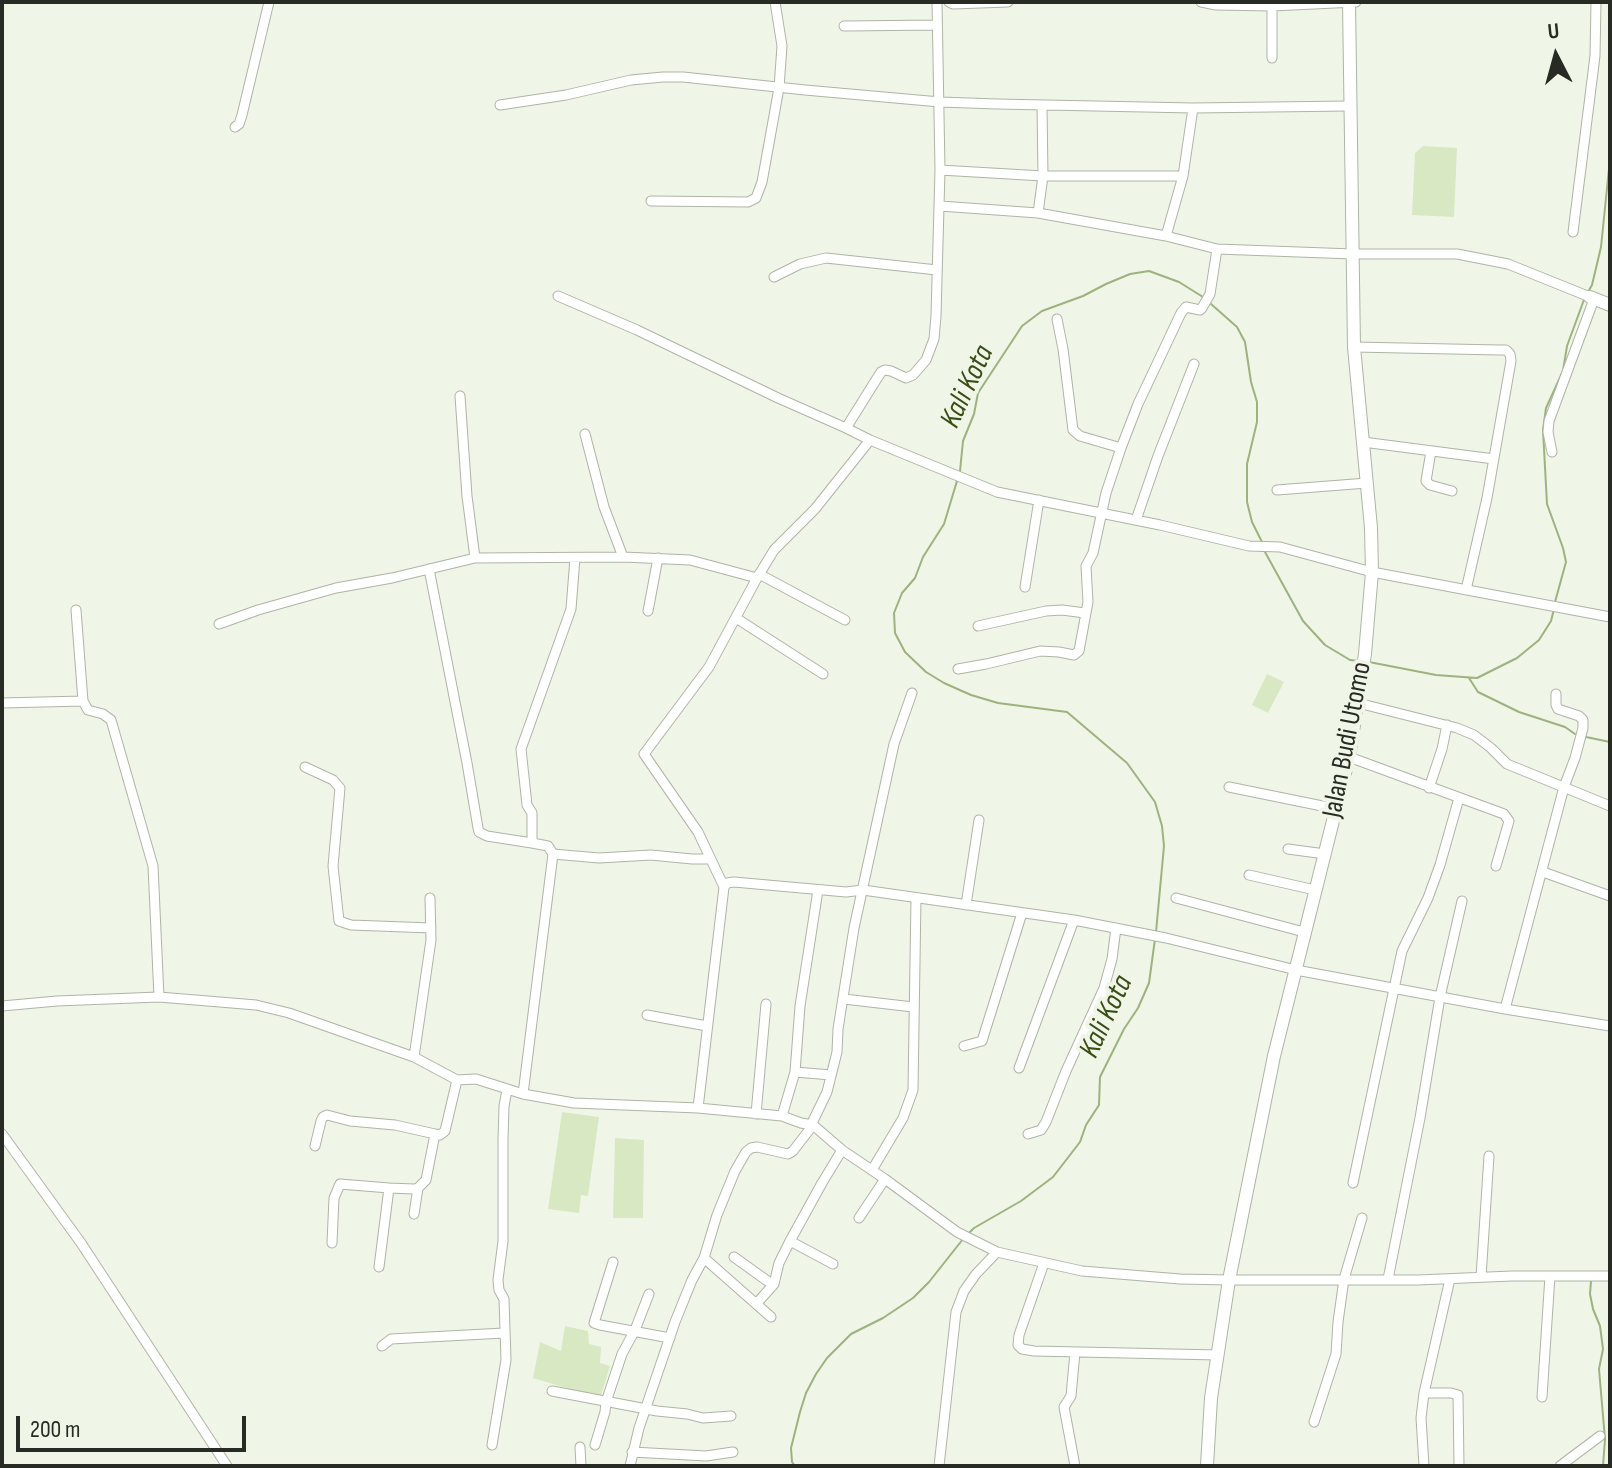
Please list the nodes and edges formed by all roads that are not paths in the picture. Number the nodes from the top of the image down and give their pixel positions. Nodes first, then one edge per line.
1 (269, 2) edge
2 (775, 2) edge
3 (937, 2) edge
4 (949, 2) edge
5 (1008, 2) edge
6 (1201, 2) edge
7 (1349, 2) edge
8 (1356, 2) edge
9 (1596, 2) edge
10 (1272, 4) edge
11 (937, 25) junction
12 (844, 26) dead end
13 (1272, 58) dead end
14 (779, 88) junction
15 (940, 102) junction
16 (500, 105) dead end
17 (1042, 105) junction
18 (1349, 106) junction
19 (1193, 108) junction
20 (235, 127) dead end
21 (940, 170) junction
22 (1043, 176) junction
23 (1183, 176) junction
24 (651, 201) dead end
25 (940, 206) junction
26 (1038, 213) junction
27 (1573, 232) dead end
28 (1166, 236) junction
29 (1217, 249) junction
30 (1353, 254) junction
31 (937, 270) junction
32 (774, 277) dead end
33 (558, 296) dead end
34 (1592, 298) junction
35 (1610, 305) edge
36 (1057, 319) dead end
37 (1354, 347) junction
38 (1194, 364) dead end
39 (460, 396) dead end
40 (846, 428) junction
41 (585, 434) dead end
42 (870, 440) junction
43 (1363, 442) junction
44 (1121, 448) junction
45 (1431, 451) junction
46 (1552, 452) dead end
47 (1494, 459) junction
48 (1367, 483) junction
49 (1277, 490) dead end
50 (1452, 491) dead end
51 (1039, 500) junction
52 (1101, 514) junction
53 (1136, 520) junction
54 (623, 557) junction
55 (475, 558) junction
56 (575, 558) junction
57 (658, 558) junction
58 (429, 569) junction
59 (1372, 572) junction
60 (758, 576) junction
61 (1025, 587) dead end
62 (1466, 590) junction
63 (76, 610) dead end
64 (648, 611) dead end
65 (1085, 613) junction
66 (1610, 617) edge
67 (736, 618) junction
68 (845, 620) dead end
69 (219, 624) dead end
70 (978, 626) dead end
71 (958, 669) dead end
72 (823, 674) dead end
73 (912, 693) dead end
74 (1556, 694) dead end
75 (83, 701) junction
76 (2, 703) edge
77 (1358, 703) junction
78 (1447, 725) junction
79 (1349, 757) junction
80 (305, 767) dead end
81 (1229, 787) dead end
82 (1564, 787) junction
83 (1429, 788) junction
84 (1459, 798) junction
85 (1610, 806) edge
86 (1337, 809) junction
87 (979, 820) dead end
88 (532, 843) junction
89 (1288, 849) dead end
90 (553, 854) junction
91 (1325, 854) junction
92 (709, 859) junction
93 (1496, 866) dead end
94 (1543, 872) junction
95 (1249, 875) dead end
96 (724, 887) junction
97 (818, 890) junction
98 (863, 890) junction
99 (1315, 890) junction
100 (1610, 896) edge
101 (430, 898) dead end
102 (916, 898) junction
103 (1176, 898) dead end
104 (1462, 901) dead end
105 (966, 905) junction
106 (1022, 913) junction
107 (1074, 920) junction
108 (431, 928) junction
109 (1116, 928) junction
110 (1304, 932) junction
111 (1296, 970) junction
112 (1393, 987) junction
113 (159, 997) junction
114 (1440, 997) junction
115 (844, 999) junction
116 (766, 1004) dead end
117 (2, 1006) edge
118 (913, 1007) junction
119 (1505, 1009) junction
120 (647, 1015) dead end
121 (707, 1026) junction
122 (1610, 1026) edge
123 (964, 1046) dead end
124 (414, 1057) junction
125 (1019, 1068) dead end
126 (795, 1072) junction
127 (831, 1075) junction
128 (457, 1080) junction
129 (507, 1090) junction
130 (523, 1094) junction
131 (698, 1108) junction
132 (756, 1114) junction
133 (782, 1116) junction
134 (813, 1125) junction
135 (2, 1134) edge
136 (435, 1134) junction
137 (1028, 1134) dead end
138 (315, 1146) dead end
139 (842, 1150) junction
140 (1489, 1156) dead end
141 (872, 1170) junction
142 (885, 1179) junction
143 (1353, 1183) dead end
144 (389, 1188) junction
145 (418, 1188) junction
146 (414, 1214) dead end
147 (859, 1218) dead end
148 (1362, 1218) dead end
149 (790, 1241) junction
150 (332, 1243) dead end
151 (997, 1252) junction
152 (734, 1257) dead end
153 (704, 1258) junction
154 (613, 1262) dead end
155 (1044, 1263) junction
156 (833, 1264) dead end
157 (379, 1267) dead end
158 (1550, 1276) junction
159 (1610, 1276) edge
160 (1481, 1277) junction
161 (1344, 1279) junction
162 (1388, 1279) junction
163 (1450, 1279) junction
164 (1229, 1280) junction
165 (773, 1285) junction
166 (649, 1294) dead end
167 (757, 1303) junction
168 (771, 1317) dead end
169 (635, 1330) junction
170 (504, 1333) junction
171 (670, 1338) junction
172 (382, 1346) dead end
173 (1075, 1352) junction
174 (1218, 1355) junction
175 (552, 1391) dead end
176 (1424, 1393) junction
177 (1542, 1397) dead end
178 (606, 1402) junction
179 (647, 1409) junction
180 (731, 1416) dead end
181 (1314, 1422) dead end
182 (1600, 1436) dead end
183 (492, 1445) dead end
184 (595, 1445) dead end
185 (580, 1447) dead end
186 (632, 1452) junction
187 (733, 1452) dead end
188 (227, 1466) edge
189 (581, 1466) edge
190 (630, 1466) edge
191 (939, 1466) edge
192 (1075, 1466) edge
193 (1207, 1466) edge
194 (1424, 1466) edge
195 (1459, 1466) edge
196 (1560, 1466) edge

1 - 20 street
2 - 14 street
3 - 11 street
4 - 5 street
6 - 10 street
7 - 8 street
7 - 10 street
7 - 18 street, Jalan Budi Utomo
9 - 27 street
10 - 13 street
11 - 12 street
11 - 15 street
14 - 15 street
14 - 16 street
14 - 24 street
15 - 17 street
15 - 21 street
17 - 19 street
17 - 22 street
18 - 19 street
18 - 30 street, Jalan Budi Utomo
19 - 23 street
21 - 22 street
21 - 25 street
22 - 23 street
22 - 26 street
23 - 28 street
25 - 26 street
25 - 31 street
26 - 28 street
28 - 29 street
29 - 30 street
29 - 44 street
30 - 34 street
30 - 37 street, Jalan Budi Utomo
31 - 32 street
31 - 40 street
33 - 40 street
34 - 35 street
34 - 46 street
36 - 44 street
37 - 43 street, Jalan Budi Utomo
37 - 47 street
38 - 53 street
39 - 55 street
40 - 42 street
41 - 54 street
42 - 51 street
42 - 60 street
43 - 45 street
43 - 48 street, Jalan Budi Utomo
44 - 52 street
45 - 47 street
45 - 50 street
47 - 62 street
48 - 49 street
48 - 59 street, Jalan Budi Utomo
51 - 52 street
51 - 61 street
52 - 53 street
52 - 65 street
53 - 59 street
54 - 56 street
54 - 57 street
55 - 56 street
55 - 58 street
56 - 88 street
57 - 60 street
57 - 64 street
58 - 69 street
58 - 88 street
59 - 62 street
59 - 77 street, Jalan Budi Utomo
60 - 67 street
60 - 68 street
62 - 66 street
63 - 75 street
65 - 70 street
65 - 71 street
67 - 72 street
67 - 92 street
73 - 98 street
74 - 82 street
75 - 76 street
75 - 113 street
77 - 78 street
77 - 79 street, Jalan Budi Utomo
78 - 82 street
78 - 83 street
79 - 83 street
79 - 86 street, Jalan Budi Utomo
80 - 108 street
81 - 86 street
82 - 85 street
82 - 94 street
83 - 84 street
84 - 93 street
84 - 112 street
86 - 91 street, Jalan Budi Utomo
87 - 105 street
88 - 90 street
89 - 91 street
90 - 92 street
90 - 130 street
91 - 99 street, Jalan Budi Utomo
92 - 96 street
94 - 100 street
94 - 119 street
95 - 99 street
96 - 97 street
96 - 121 street
97 - 98 street
97 - 126 street
98 - 102 street
98 - 115 street
99 - 110 street, Jalan Budi Utomo
101 - 108 street
102 - 105 street
102 - 118 street
103 - 110 street
104 - 114 street
105 - 106 street
106 - 107 street
106 - 123 street
107 - 109 street
107 - 125 street
108 - 124 street
109 - 111 street
109 - 137 street
110 - 111 street, Jalan Budi Utomo
111 - 112 street
111 - 164 street, Jalan Budi Utomo
112 - 114 street
112 - 143 street
113 - 117 street
113 - 124 street
114 - 119 street
114 - 162 street
115 - 118 street
115 - 127 street
116 - 132 street
118 - 141 street
119 - 122 street
120 - 121 street
121 - 131 street
124 - 128 street
126 - 127 street
126 - 133 street
127 - 134 street
128 - 129 street
128 - 136 street
129 - 130 street
129 - 170 street
130 - 131 street
131 - 132 street
132 - 133 street
133 - 134 street
134 - 139 street
134 - 153 street
135 - 188 street
136 - 138 street
136 - 145 street
139 - 141 street
139 - 149 street
140 - 160 street
141 - 142 street
142 - 147 street
142 - 151 street
144 - 145 street
144 - 150 street
144 - 157 street
145 - 146 street
148 - 161 street
149 - 156 street
149 - 165 street
151 - 155 street
151 - 191 street
152 - 165 street
153 - 167 street
153 - 171 street
154 - 169 street
155 - 164 street
155 - 173 street
158 - 159 street
158 - 160 street
158 - 177 street
160 - 163 street
161 - 162 street
161 - 164 street
161 - 181 street
162 - 163 street
163 - 176 street
164 - 174 street, Jalan Budi Utomo
165 - 167 street
166 - 169 street
167 - 168 street
169 - 171 street
169 - 178 street
170 - 172 street
170 - 183 street
171 - 179 street
173 - 174 street
173 - 192 street
174 - 193 street, Jalan Budi Utomo
175 - 178 street
176 - 194 street
176 - 195 street
178 - 179 street
178 - 184 street
179 - 180 street
179 - 186 street
182 - 196 street
185 - 189 street
186 - 187 street
186 - 190 street

